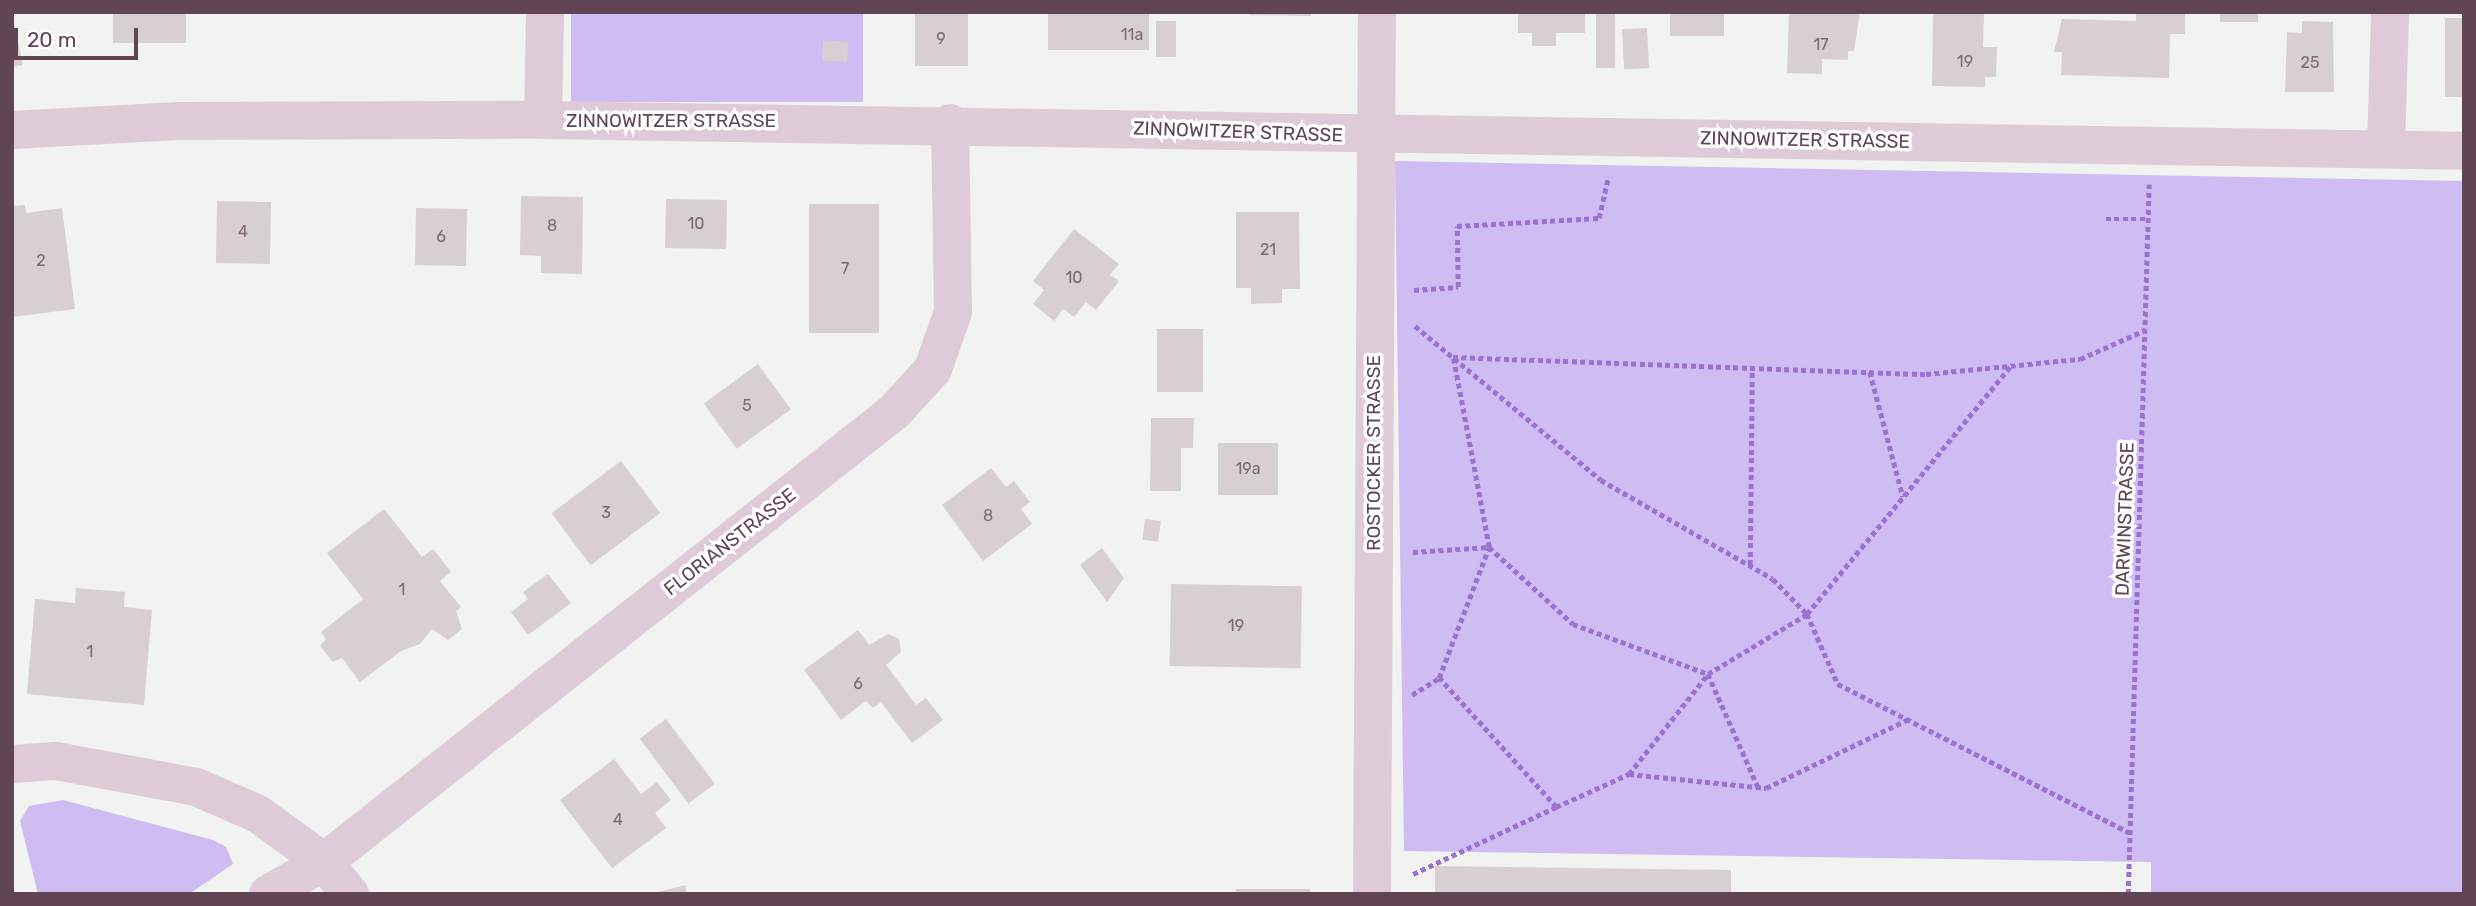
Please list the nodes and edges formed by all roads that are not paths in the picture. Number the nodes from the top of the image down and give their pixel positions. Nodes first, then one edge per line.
1 (545, 12) edge
2 (1377, 12) edge
3 (2390, 12) edge
4 (543, 120) junction
5 (950, 123) junction
6 (12, 130) edge
7 (1376, 135) junction
8 (2386, 149) junction
9 (2464, 151) edge
10 (12, 764) edge
11 (324, 862) junction
12 (268, 894) edge
13 (350, 894) edge
14 (1372, 894) edge

1 - 4 street
2 - 7 street, ROSTOCKER STRASSE
3 - 8 street
4 - 5 street, ZINNOWITZER STRASSE
4 - 6 street, ZINNOWITZER STRASSE
5 - 7 street, ZINNOWITZER STRASSE
5 - 11 street, FLORIANSTRASSE
7 - 8 street, ZINNOWITZER STRASSE
7 - 14 street, ROSTOCKER STRASSE
8 - 9 street, ZINNOWITZER STRASSE
10 - 11 street
11 - 12 street, FLORIANSTRASSE
11 - 13 street

